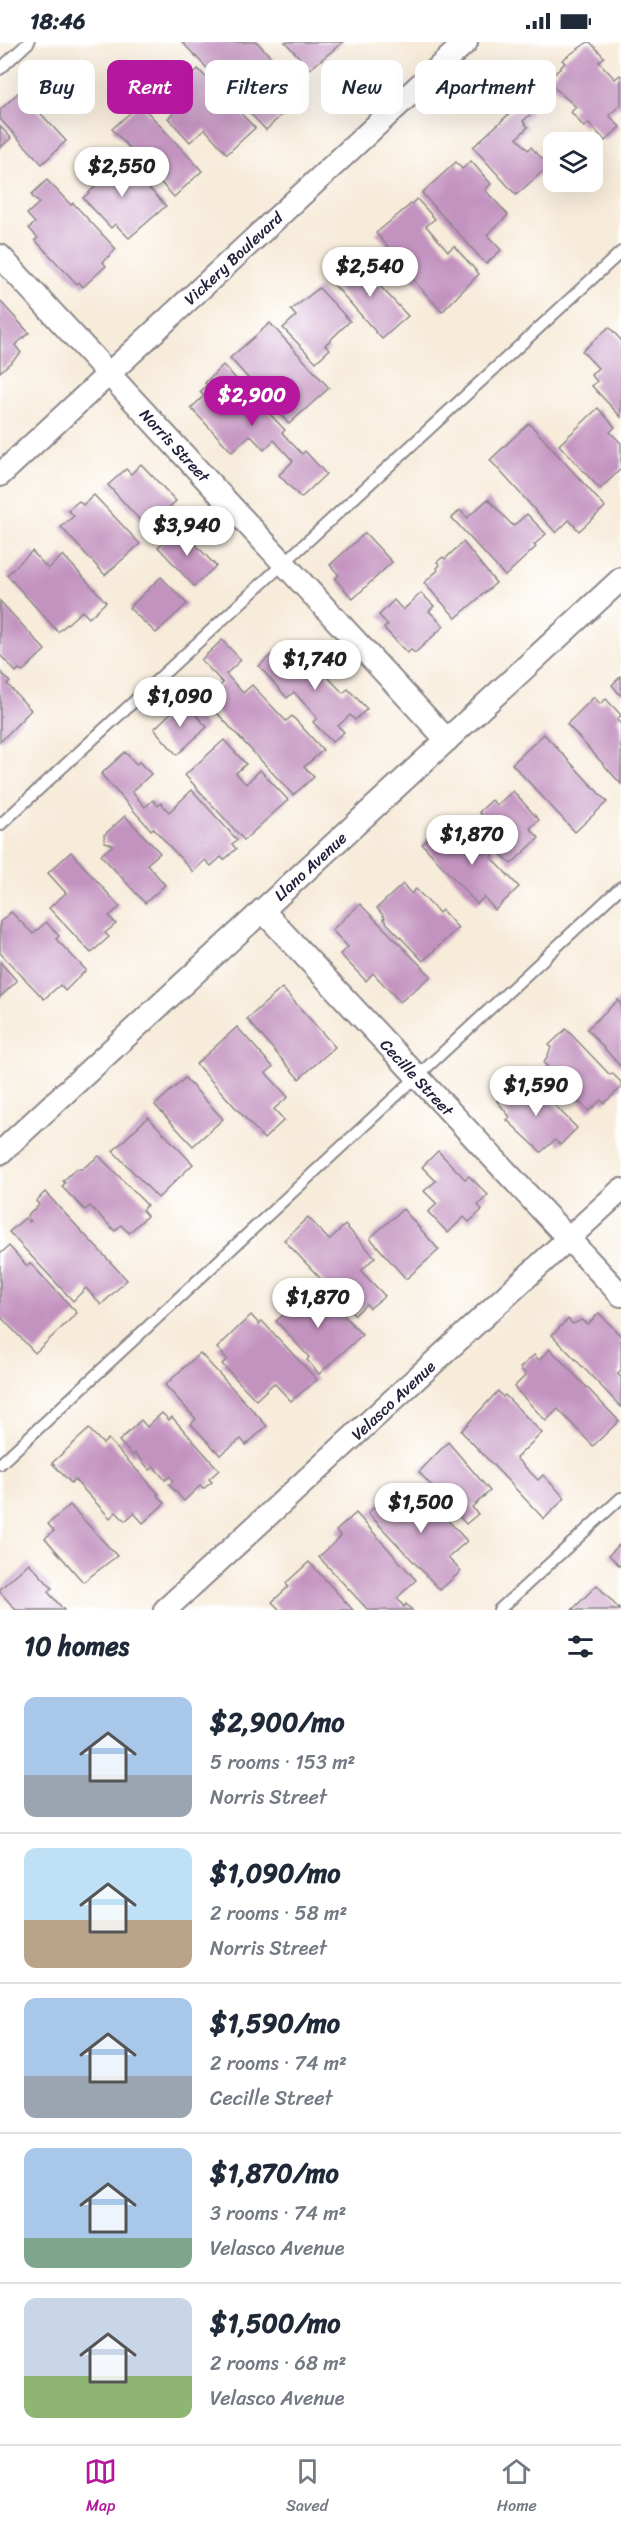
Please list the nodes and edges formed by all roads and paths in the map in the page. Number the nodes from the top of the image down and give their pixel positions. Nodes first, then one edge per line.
1 (29, 42) edge
2 (466, 42) edge
3 (0, 69) edge
4 (621, 252) edge
5 (0, 256) edge
6 (109, 374) junction
7 (0, 475) edge
8 (284, 563) junction
9 (621, 579) edge
10 (447, 740) junction
11 (0, 825) edge
12 (621, 887) edge
13 (262, 910) junction
14 (418, 1078) junction
15 (0, 1154) edge
16 (621, 1190) edge
17 (568, 1239) junction
18 (621, 1295) edge
19 (0, 1464) edge
20 (621, 1498) edge
21 (165, 1610) edge
22 (499, 1610) edge

1 - 3 lane
2 - 6 street, Vickery Boulevard
4 - 8 lane
5 - 6 street, Norris Street
6 - 7 street, Vickery Boulevard
6 - 8 street, Norris Street
8 - 10 street, Norris Street
8 - 11 lane
9 - 10 street, Llano Avenue
10 - 13 street, Llano Avenue
12 - 14 lane
13 - 14 street, Cecille Street
13 - 15 street, Llano Avenue
14 - 17 street, Cecille Street
14 - 19 lane
16 - 17 street, Velasco Avenue
17 - 18 street, Cecille Street
17 - 21 street, Velasco Avenue
20 - 22 lane

